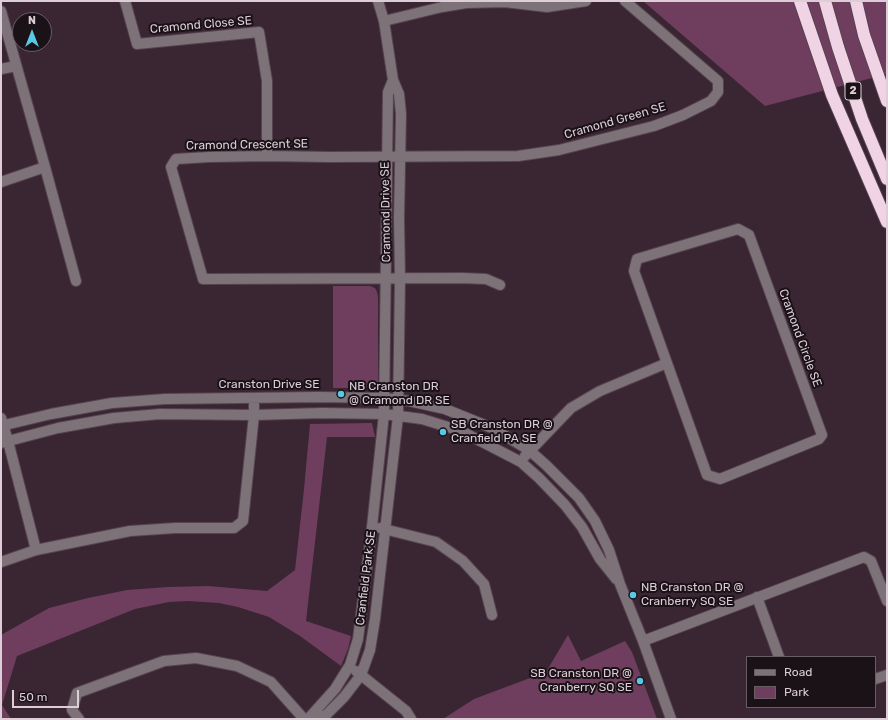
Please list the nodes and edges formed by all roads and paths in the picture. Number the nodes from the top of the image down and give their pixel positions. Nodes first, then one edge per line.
1 (125, 1) edge
2 (378, 1) edge
3 (504, 1) edge
4 (586, 1) edge
5 (625, 1) edge
6 (800, 1) edge
7 (825, 1) edge
8 (856, 1) edge
9 (1, 11) edge
10 (384, 21) junction
11 (16, 66) junction
12 (1, 70) edge
13 (393, 80) junction
14 (887, 101) edge
15 (267, 156) junction
16 (387, 157) junction
17 (401, 157) junction
18 (44, 167) junction
19 (887, 179) edge
20 (1, 182) edge
21 (887, 222) edge
22 (386, 278) junction
23 (400, 278) junction
24 (76, 281) dead end
25 (500, 285) dead end
26 (667, 364) junction
27 (254, 398) junction
28 (384, 398) junction
29 (399, 399) junction
30 (384, 414) junction
31 (254, 415) junction
32 (398, 416) junction
33 (2, 423) edge
34 (5, 442) edge
35 (529, 450) junction
36 (521, 462) junction
37 (372, 527) junction
38 (385, 529) junction
39 (36, 550) junction
40 (1, 562) edge
41 (620, 584) junction
42 (757, 597) junction
43 (887, 601) edge
44 (492, 615) dead end
45 (643, 641) junction
46 (779, 656) edge
47 (350, 666) junction
48 (887, 674) edge
49 (361, 675) junction
50 (876, 679) edge
51 (79, 719) edge
52 (304, 719) edge
53 (308, 719) edge
54 (313, 719) edge
55 (412, 719) edge
56 (671, 719) edge

1 - 15 street, Cramond Close SE
2 - 10 street
3 - 4 street
3 - 10 street
5 - 17 street, Cramond Green SE
6 - 21 highway
7 - 19 highway, 2
8 - 14 highway
9 - 11 street
10 - 13 street
11 - 12 street
11 - 18 street
13 - 16 street
13 - 17 street
15 - 16 street, Cramond Crescent SE
15 - 22 street, Cramond Crescent SE
16 - 17 street, Cramond Drive SE
16 - 22 street, Cramond Drive SE
17 - 23 street, Cramond Drive SE
18 - 20 street
18 - 24 street
22 - 23 street
22 - 28 street, Cramond Drive SE
23 - 25 street
23 - 29 street, Cramond Drive SE
26 - 26 street, Cramond Circle SE
26 - 35 street
27 - 28 street, Cranston Drive SE
27 - 31 street
27 - 33 street, Cranston Drive SE
28 - 29 street, Cranston Drive SE
28 - 30 street, Cramond Drive SE
29 - 32 street, Cramond Drive SE
29 - 35 street, Cranston Drive SE
30 - 31 street, Cranston Drive SE
30 - 32 street, Cranston Drive SE
30 - 37 street, Cranfield Park SE
31 - 34 street, Cranston Drive SE
31 - 39 street
32 - 36 street, Cranston Drive SE
32 - 38 street, Cranfield Park SE
33 - 34 street, Cranston Drive SE
34 - 39 street
35 - 36 street
35 - 41 street, Cranston Drive SE
36 - 41 street, Cranston Drive SE
37 - 38 street
37 - 47 street, Cranfield Park SE
38 - 44 street
38 - 49 street, Cranfield Park SE
39 - 40 street
41 - 45 street, Cranston Drive SE
42 - 43 street
42 - 45 street
42 - 46 street
45 - 56 street, Cranston Drive SE
47 - 49 street
47 - 53 street, Cranfield Park SE
48 - 50 street
49 - 54 street, Cranfield Park SE
49 - 55 street
51 - 52 street

